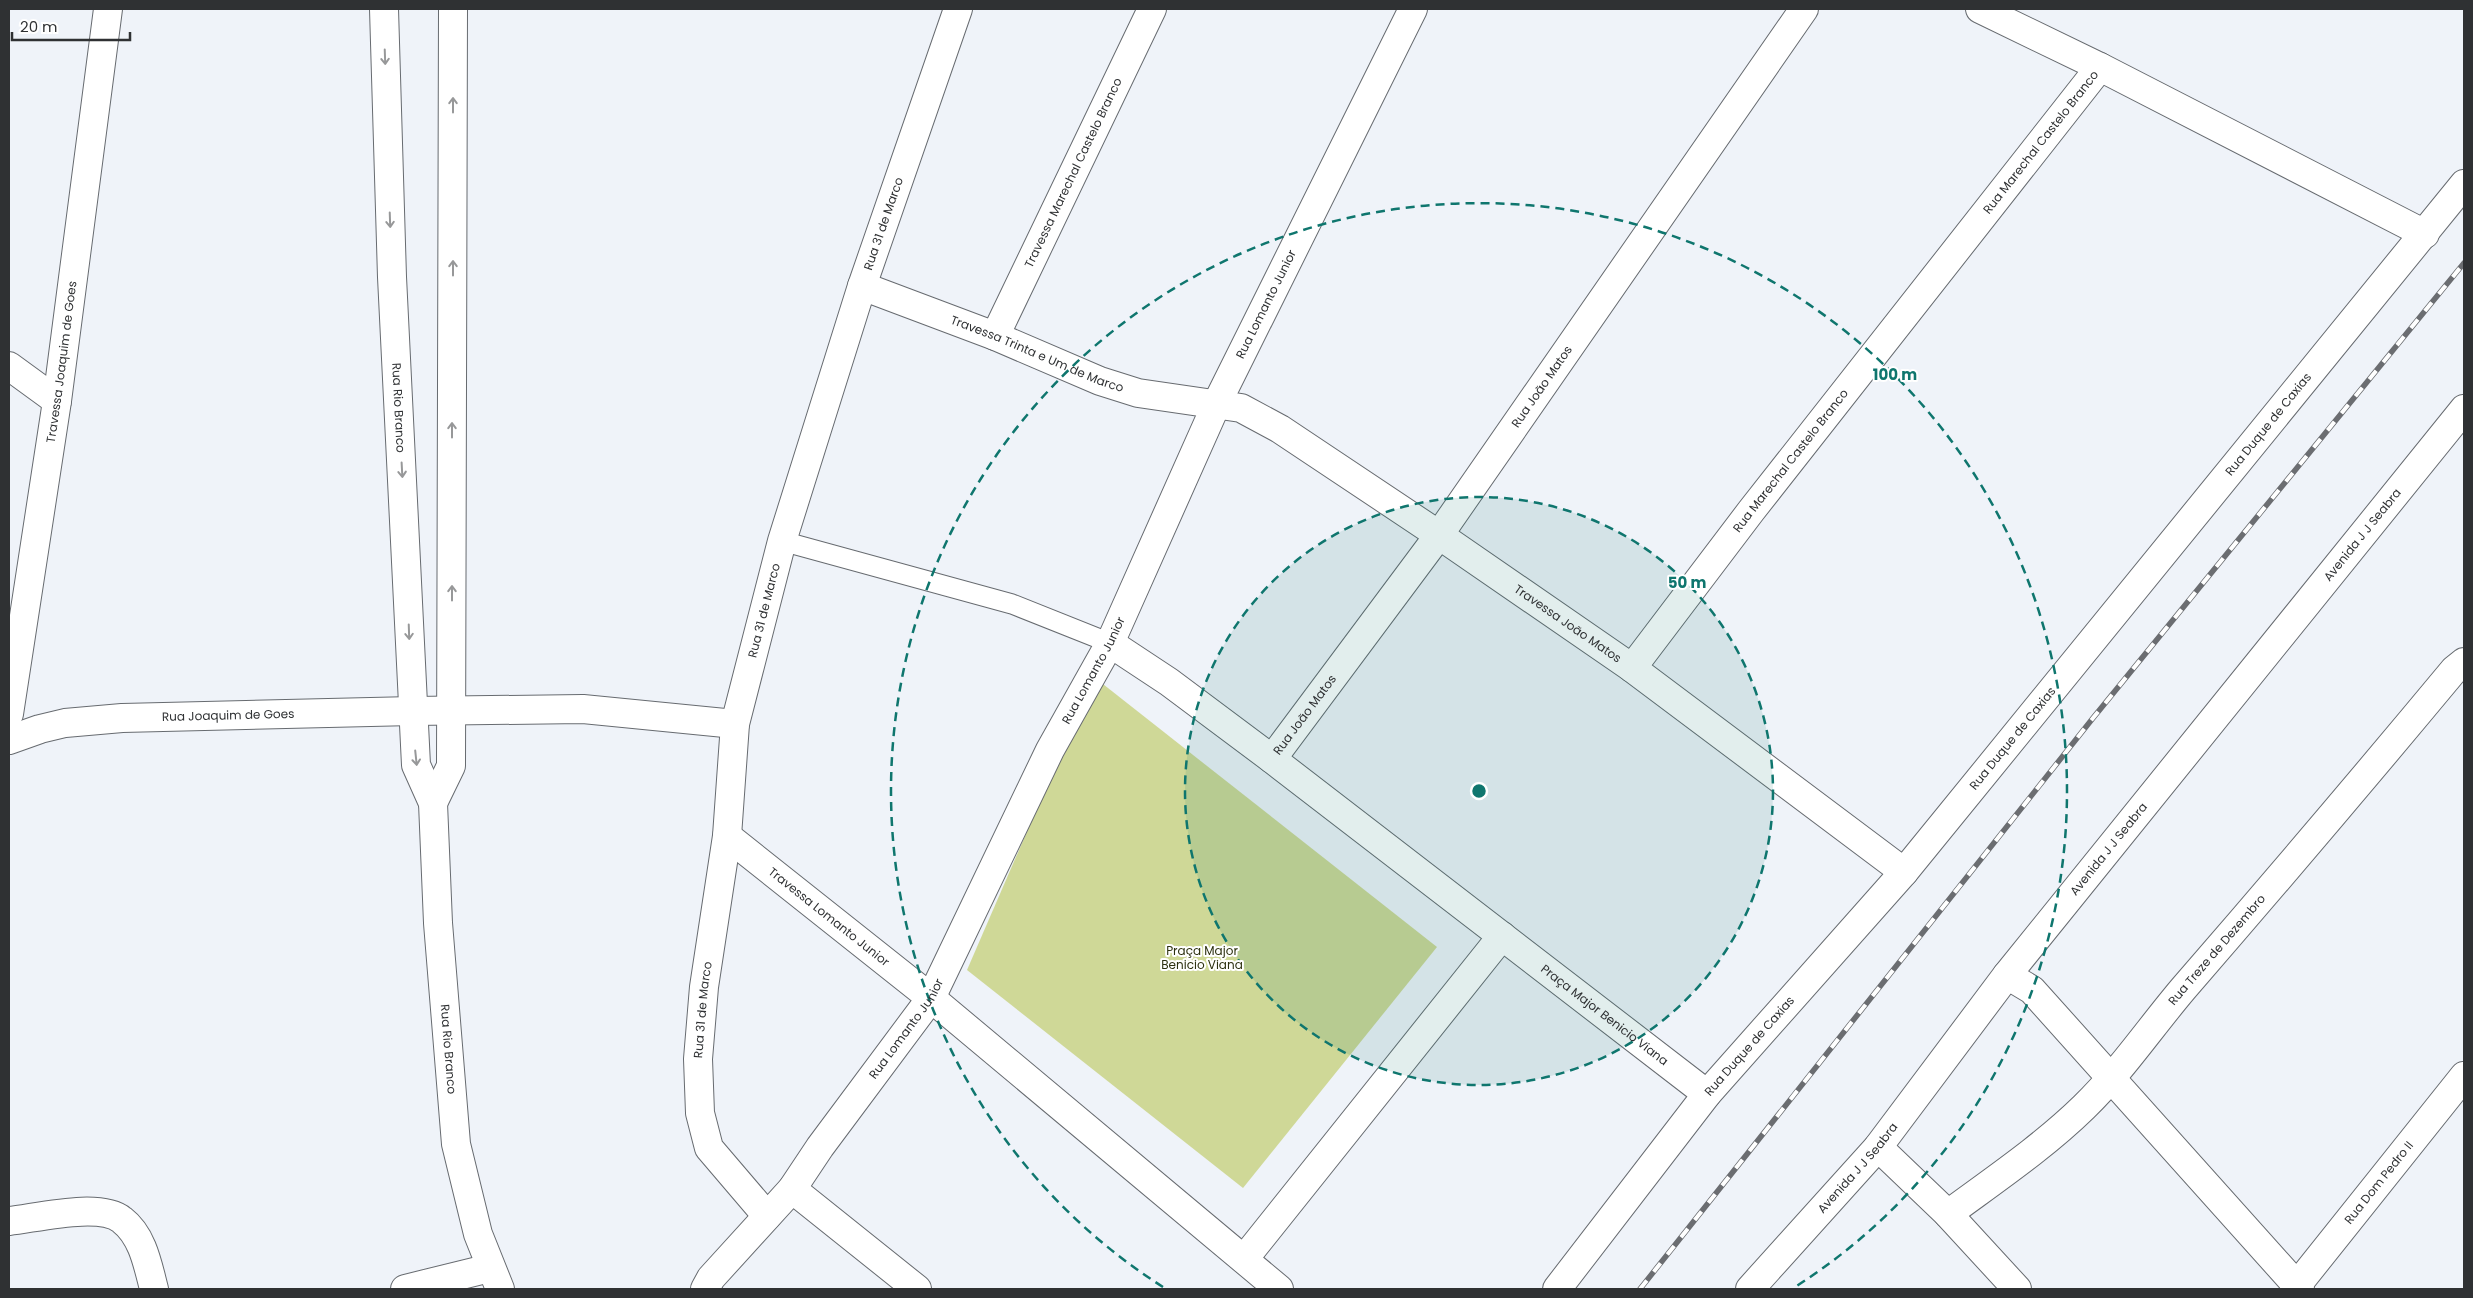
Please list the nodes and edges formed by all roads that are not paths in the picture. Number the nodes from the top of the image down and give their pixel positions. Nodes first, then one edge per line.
1 (108, 9) edge
2 (384, 9) edge
3 (453, 9) edge
4 (958, 9) edge
5 (1152, 9) edge
6 (1413, 9) edge
7 (1804, 9) edge
8 (1980, 9) edge
9 (2100, 67) junction
10 (2464, 184) edge
11 (2425, 234) junction
12 (862, 286) junction
13 (995, 336) junction
14 (9, 366) edge
15 (57, 401) junction
16 (1217, 403) junction
17 (2464, 409) edge
18 (1439, 535) junction
19 (782, 541) junction
20 (1110, 643) junction
21 (2464, 662) edge
22 (1632, 668) junction
23 (413, 711) junction
24 (450, 711) junction
25 (9, 714) edge
26 (735, 724) junction
27 (9, 740) edge
28 (1272, 759) junction
29 (433, 803) junction
30 (727, 836) junction
31 (1904, 872) junction
32 (1502, 936) junction
33 (2008, 975) junction
34 (931, 998) junction
35 (2464, 1076) edge
36 (2110, 1079) junction
37 (1707, 1094) junction
38 (1878, 1147) junction
39 (792, 1189) junction
40 (1948, 1214) junction
41 (767, 1216) junction
42 (9, 1221) edge
43 (1244, 1259) junction
44 (495, 1279) edge
45 (2297, 1288) edge
46 (154, 1289) edge
47 (405, 1289) edge
48 (706, 1289) edge
49 (917, 1289) edge
50 (1279, 1289) edge
51 (1557, 1289) edge
52 (1750, 1289) edge
53 (2017, 1289) edge

1 - 15 street, Travessa Joaquim de Goes
2 -> 23 street, Rua Rio Branco
24 -> 3 street, Rua Rio Branco
4 - 12 street, Rua 31 de Marco
5 - 13 street, Travessa Marechal Castelo Branco
6 - 16 street, Rua Lomanto Junior
7 - 18 street, Rua João Matos
8 - 9 street, Rua Marechal Castelo Branco
9 - 11 street, Rua Marechal Castelo Branco
9 - 22 street, Rua Marechal Castelo Branco
10 - 11 street, Rua Duque de Caxias
11 - 31 street, Rua Duque de Caxias
12 - 13 street, Travessa Trinta e Um de Marco
12 - 19 street, Rua 31 de Marco
13 - 16 street, Travessa Trinta e Um de Marco
14 - 15 street
15 - 25 street, Travessa Joaquim de Goes
16 - 18 street, Travessa João Matos
16 - 20 street, Rua Lomanto Junior
17 - 33 street, Avenida J J Seabra
18 - 22 street, Travessa João Matos
18 - 28 street, Rua João Matos
19 - 20 lane
19 - 26 street, Rua 31 de Marco
20 - 28 street, Praça Major Benicio Viana
20 - 34 street, Rua Lomanto Junior
21 - 36 street, Rua Treze de Dezembro
22 - 31 street, Travessa João Matos
23 - 24 street, Rua Joaquim de Goes
23 - 27 street, Rua Joaquim de Goes
23 -> 29 street, Rua Rio Branco
24 - 26 street, Rua Joaquim de Goes
24 - 29 street, Rua Rio Branco
26 - 30 street, Rua 31 de Marco
28 - 32 street, Praça Major Benicio Viana
29 - 44 street, Rua Rio Branco
30 - 34 street, Travessa Lomanto Junior
30 - 41 street, Rua 31 de Marco
31 - 37 street, Rua Duque de Caxias
32 - 37 street, Praça Major Benicio Viana
32 - 43 street
33 - 36 street
33 - 38 street, Avenida J J Seabra
34 - 39 street, Rua Lomanto Junior
34 - 43 street
35 - 45 street, Rua Dom Pedro II
36 - 40 street, Rua Treze de Dezembro
36 - 45 street
37 - 51 street, Rua Duque de Caxias
38 - 40 street
38 - 52 street, Avenida J J Seabra
39 - 41 street, Rua Lomanto Junior
39 - 49 street
40 - 53 street
41 - 48 street, Rua Lomanto Junior
42 - 46 street
43 - 50 street
44 - 47 street

